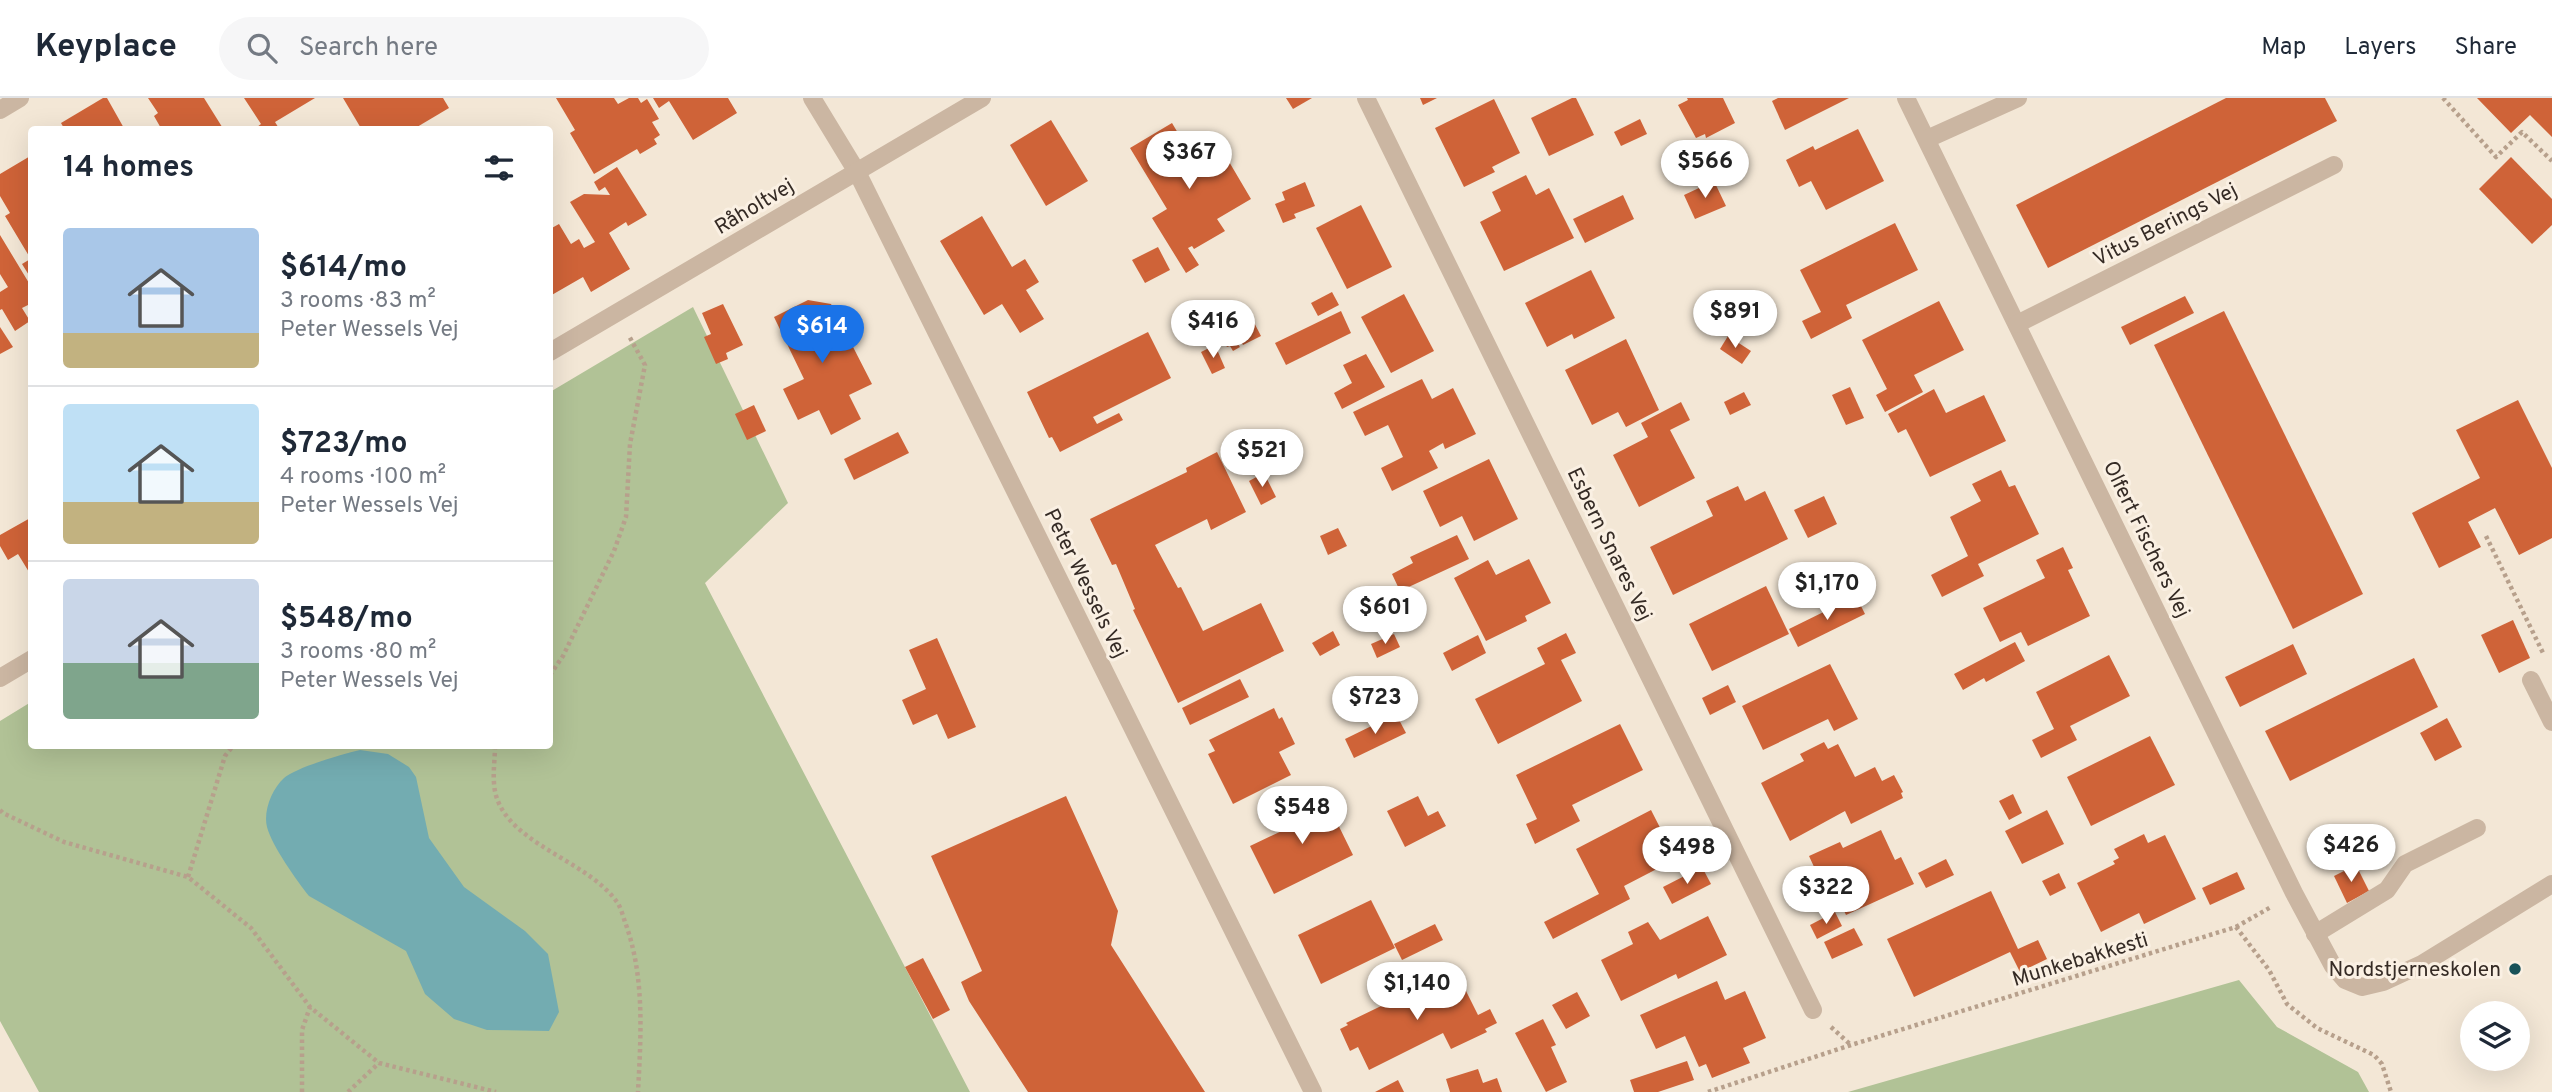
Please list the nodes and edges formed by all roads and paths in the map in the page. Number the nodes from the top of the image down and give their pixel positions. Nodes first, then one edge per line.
1 (20, 98) edge
2 (812, 98) edge
3 (982, 98) edge
4 (1366, 98) edge
5 (1906, 98) edge
6 (2018, 98) edge
7 (2443, 98) edge
8 (0, 110) edge
9 (1927, 139) junction
10 (2552, 161) edge
11 (2334, 165) dead end
12 (857, 172) junction
13 (616, 313) junction
14 (2017, 324) junction
15 (553, 350) edge
16 (2486, 536) dead end
17 (28, 661) edge
18 (553, 671) edge
19 (0, 678) edge
20 (2532, 680) joint
21 (2552, 722) edge
22 (231, 749) edge
23 (495, 749) edge
24 (0, 810) edge
25 (2477, 828) dead end
26 (188, 877) junction
27 (2552, 884) edge
28 (2294, 893) junction
29 (2236, 927) junction
30 (2315, 934) junction
31 (310, 1007) junction
32 (1813, 1010) dead end
33 (379, 1063) junction
34 (302, 1092) edge
35 (348, 1092) edge
36 (496, 1092) edge
37 (638, 1092) edge
38 (1313, 1092) edge
39 (1708, 1092) edge
40 (2391, 1092) edge

1 - 8 street
2 - 12 street, Peter Wessels Vej
3 - 12 street, Råholtvej
4 - 32 street, Esbern Snares Vej
5 - 9 street, Olfert Fischers Vej
6 - 9 street
7 - 10 path
9 - 14 street, Olfert Fischers Vej
11 - 14 street, Vitus Berings Vej
12 - 13 street, Råholtvej
12 - 38 street, Peter Wessels Vej
13 - 15 street, Råholtvej
13 - 18 path
14 - 28 street, Olfert Fischers Vej
16 - 20 path
17 - 19 street
20 - 21 street
22 - 26 path
23 - 37 path
24 - 26 path
25 - 30 street
26 - 31 path
27 - 30 street, Olfert Fischers Vej
28 - 29 path, Munkebakkesti
28 - 30 street, Olfert Fischers Vej
29 - 39 path, Munkebakkesti
29 - 40 path
31 - 33 path
31 - 34 path
33 - 35 path
33 - 36 path

